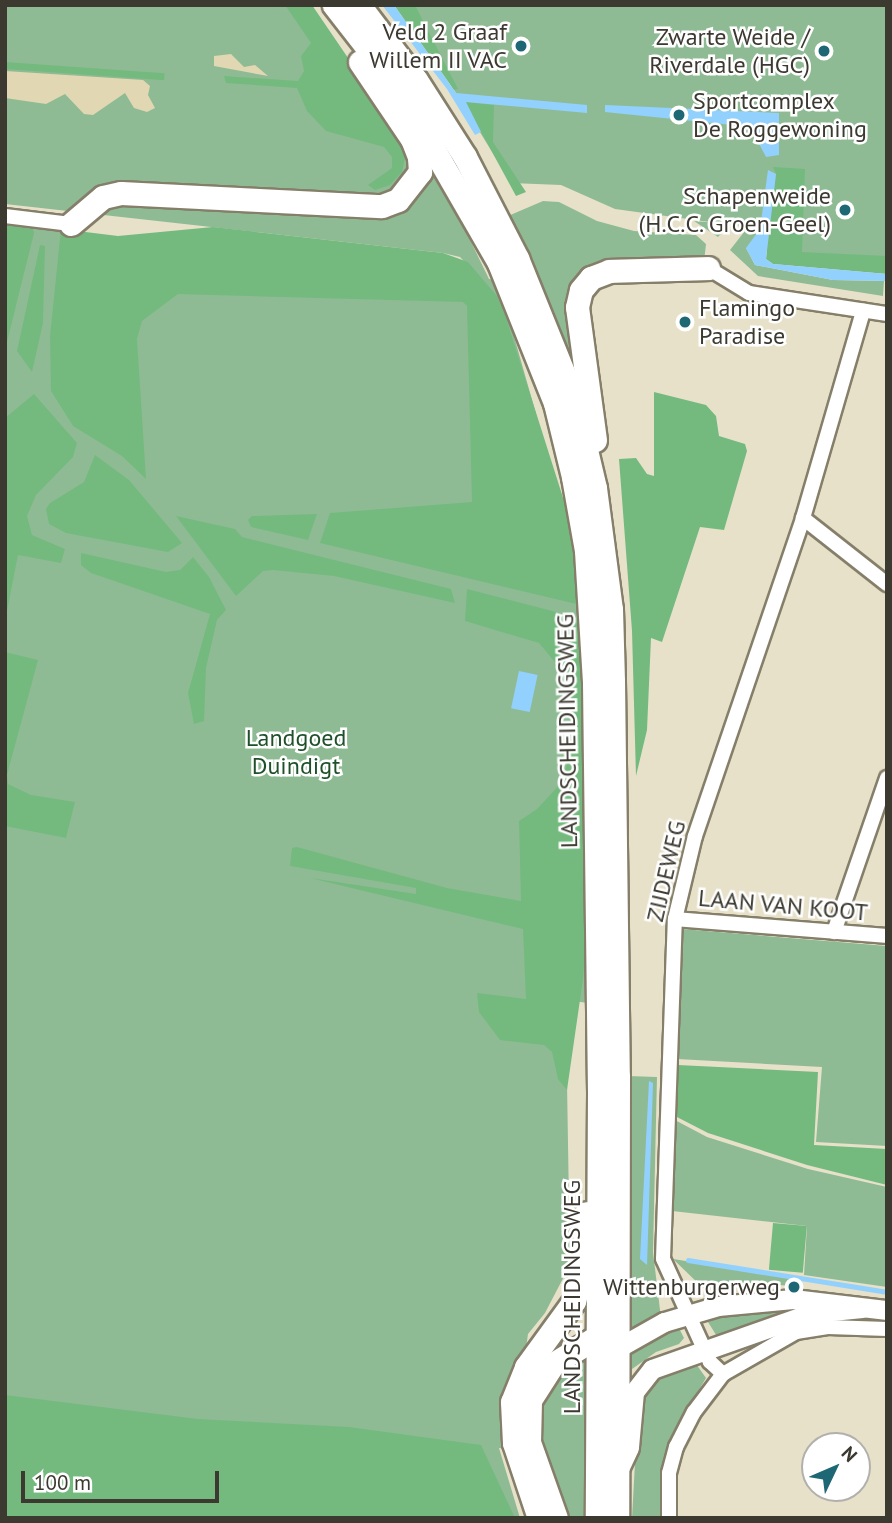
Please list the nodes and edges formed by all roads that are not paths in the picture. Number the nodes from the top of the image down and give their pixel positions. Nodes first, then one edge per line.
1 (320, 5) edge
2 (334, 5) edge
3 (359, 5) edge
4 (5, 216) edge
5 (71, 224) joint
6 (708, 268) joint
7 (863, 311) junction
8 (887, 314) edge
9 (595, 488) junction
10 (803, 518) junction
11 (887, 584) edge
12 (887, 778) edge
13 (675, 919) junction
14 (834, 932) junction
15 (887, 936) edge
16 (609, 1076) junction
17 (599, 1152) junction
18 (862, 1308) junction
19 (887, 1310) edge
20 (686, 1315) junction
21 (887, 1329) edge
22 (609, 1341) junction
23 (704, 1349) junction
24 (723, 1374) junction
25 (618, 1471) junction
26 (539, 1518) edge
27 (556, 1518) edge
28 (597, 1518) edge
29 (617, 1518) edge
30 (669, 1518) edge

1 - 5 main road
2 - 16 main road, LANDSCHEIDINGSWEG
3 - 9 main road, LANDSCHEIDINGSWEG
4 - 5 street
6 - 7 street
6 - 9 main road
7 - 8 street
7 - 10 street, ZIJDEWEG
9 - 16 main road, LANDSCHEIDINGSWEG
10 - 11 street
10 - 13 street, ZIJDEWEG
12 - 14 street
13 - 14 street, LAAN VAN KOOT
13 - 20 street, ZIJDEWEG
14 - 15 street, LAAN VAN KOOT
16 - 17 main road, LANDSCHEIDINGSWEG
16 - 22 main road, LANDSCHEIDINGSWEG
17 - 22 main road, LANDSCHEIDINGSWEG
17 - 26 main road
18 - 19 street
18 - 20 street
18 - 23 street
20 - 22 street
20 - 23 street, ZIJDEWEG
21 - 24 street
22 - 25 main road, LANDSCHEIDINGSWEG
22 - 27 main road
22 - 28 main road, LANDSCHEIDINGSWEG
23 - 24 street, ZIJDEWEG
23 - 25 street
24 - 30 street
25 - 29 main road, LANDSCHEIDINGSWEG

